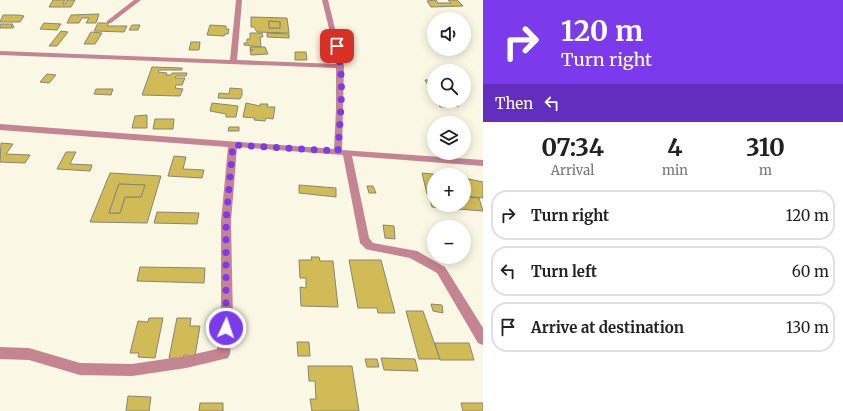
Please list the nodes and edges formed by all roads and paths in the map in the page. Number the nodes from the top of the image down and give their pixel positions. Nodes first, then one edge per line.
1 (138, 0) edge
2 (240, 0) edge
3 (325, 0) edge
4 (109, 22) dead end
5 (0, 53) edge
6 (233, 62) junction
7 (340, 66) junction
8 (0, 127) edge
9 (233, 145) junction
10 (342, 152) junction
11 (483, 163) edge
12 (483, 339) edge
13 (0, 353) edge

1 - 4 street
2 - 6 street
3 - 7 street
5 - 6 street
6 - 7 street
7 - 10 street
8 - 9 street
9 - 10 street
9 - 13 street
10 - 11 street
10 - 12 street

